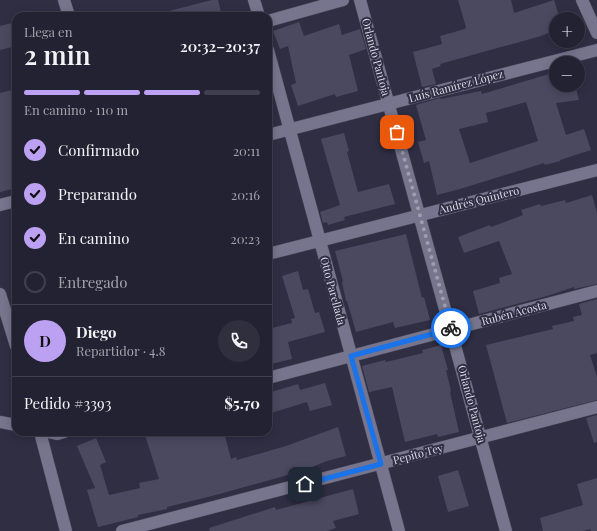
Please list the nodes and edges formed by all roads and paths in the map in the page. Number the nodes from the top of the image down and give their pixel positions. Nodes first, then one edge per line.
1 (64, 0) edge
2 (254, 0) edge
3 (343, 0) edge
4 (360, 0) edge
5 (582, 0) edge
6 (68, 12) edge
7 (258, 12) edge
8 (272, 20) edge
9 (597, 33) edge
10 (597, 50) edge
11 (272, 65) edge
12 (389, 104) junction
13 (290, 130) junction
14 (272, 134) edge
15 (597, 170) edge
16 (12, 202) edge
17 (0, 205) edge
18 (420, 215) junction
19 (320, 241) junction
20 (272, 253) edge
21 (597, 291) edge
22 (0, 294) edge
23 (12, 319) edge
24 (451, 329) junction
25 (351, 356) junction
26 (272, 377) edge
27 (597, 408) edge
28 (0, 422) edge
29 (12, 424) edge
30 (41, 436) edge
31 (481, 438) junction
32 (381, 464) junction
33 (66, 531) edge
34 (122, 531) edge
35 (399, 531) edge
36 (506, 531) edge

1 - 6 street
2 - 7 street
3 - 8 street
4 - 12 street, Orlando Pantoja
5 - 9 street
10 - 12 street, Luís Ramírez López
11 - 13 street, Otto Parellada
12 - 13 street, Luís Ramírez López
12 - 18 street, Orlando Pantoja
13 - 14 street, Luís Ramírez López
13 - 19 street, Otto Parellada
15 - 18 street, Andrés Quintero
16 - 17 street
18 - 19 street, Andrés Quintero
18 - 24 street, Orlando Pantoja
19 - 20 street, Andrés Quintero
19 - 25 street, Otto Parellada
21 - 24 street, Rubén Acosta
22 - 23 street
24 - 25 street, Rubén Acosta
24 - 31 street, Orlando Pantoja
25 - 26 street, Rubén Acosta
25 - 32 street, Otto Parellada
27 - 31 street, Pepito Tey
28 - 29 street
30 - 33 street
31 - 32 street, Pepito Tey
31 - 36 street, Orlando Pantoja
32 - 34 street, Pepito Tey
32 - 35 street, Otto Parellada

